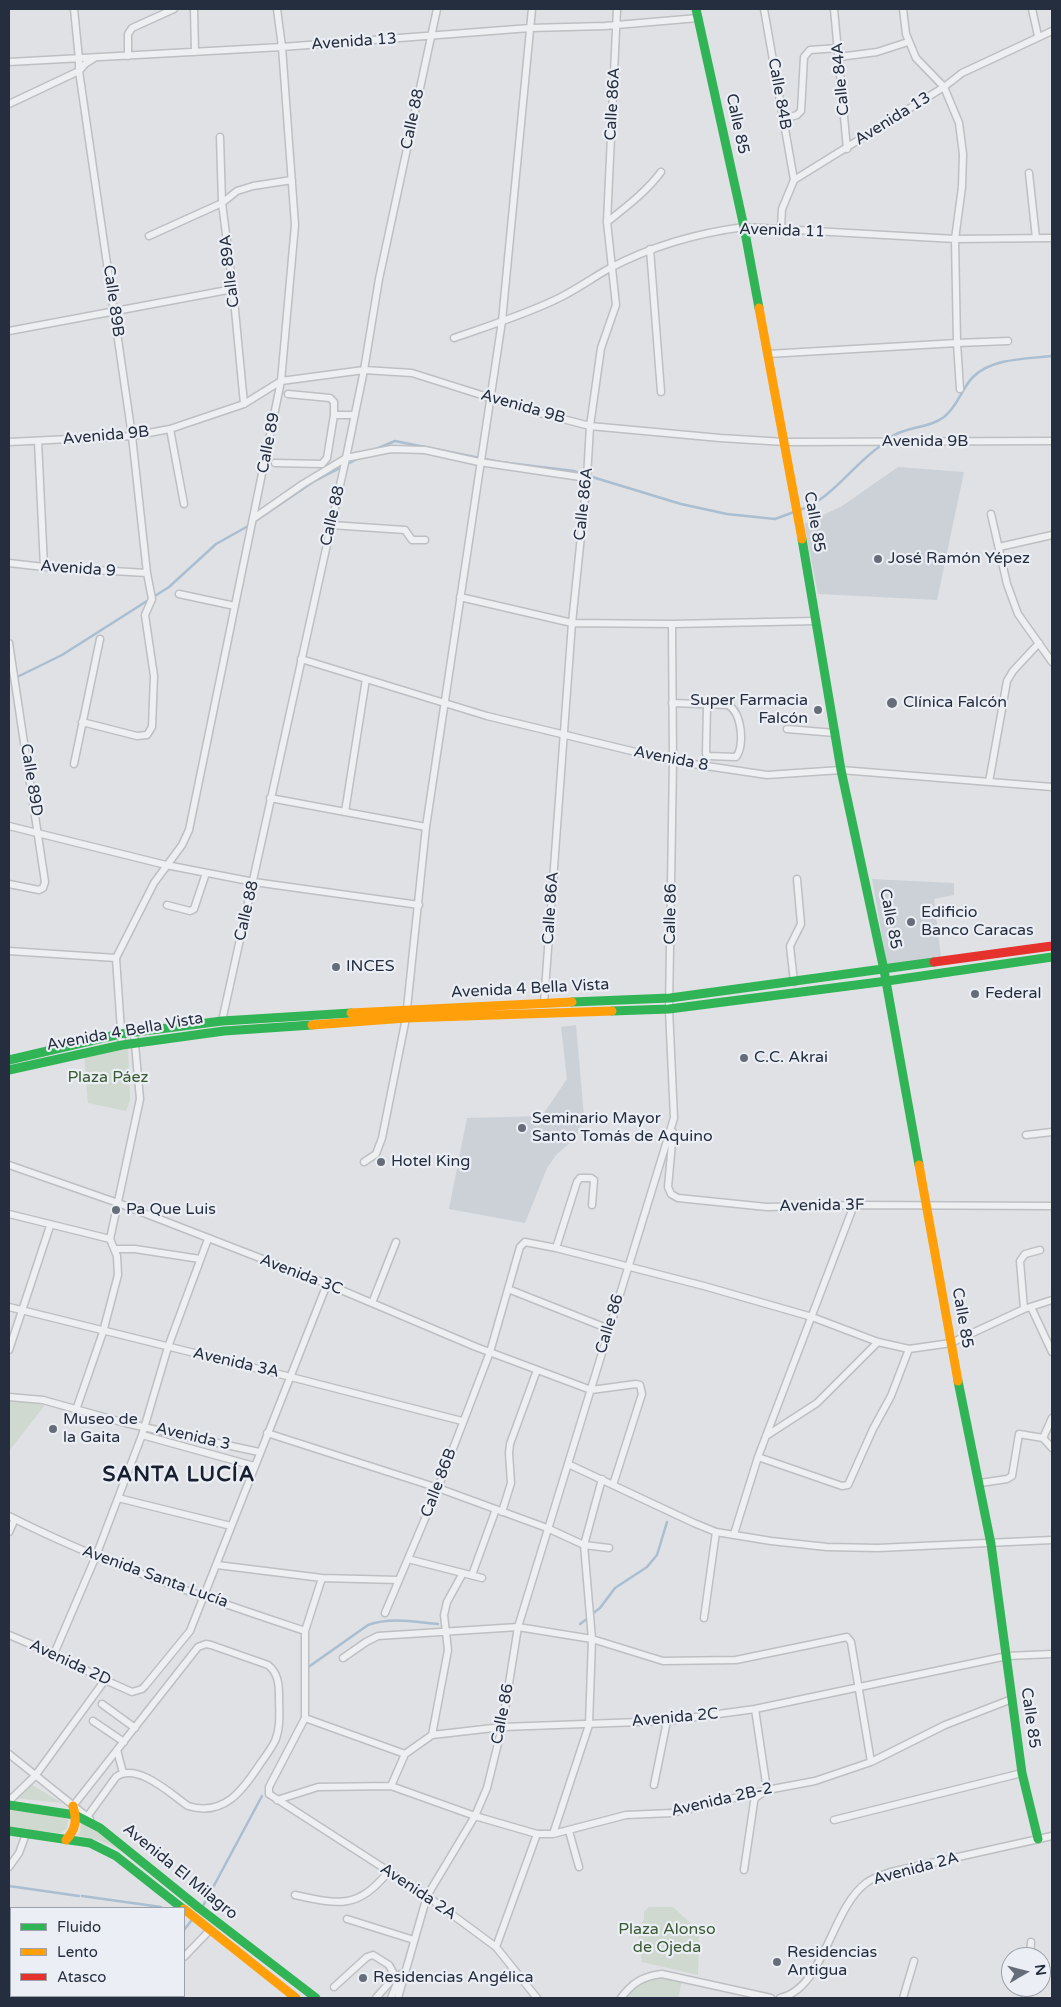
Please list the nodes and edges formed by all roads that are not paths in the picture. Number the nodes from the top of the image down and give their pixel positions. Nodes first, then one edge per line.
1 (74, 9) edge
2 (174, 9) edge
3 (194, 9) edge
4 (277, 9) edge
5 (437, 9) edge
6 (532, 9) edge
7 (617, 9) edge
8 (696, 9) edge
9 (764, 9) edge
10 (834, 9) edge
11 (903, 9) edge
12 (1032, 9) edge
13 (698, 18) junction
14 (618, 25) junction
15 (530, 28) junction
16 (1052, 31) edge
17 (431, 36) junction
18 (1038, 36) junction
19 (908, 42) junction
20 (282, 47) junction
21 (838, 48) junction
22 (196, 52) junction
23 (128, 56) junction
24 (839, 57) junction
25 (79, 58) junction
26 (95, 58) junction
27 (9, 62) edge
28 (79, 71) junction
29 (944, 87) junction
30 (9, 104) edge
31 (783, 118) junction
32 (220, 137) dead end
33 (847, 148) junction
34 (661, 172) dead end
35 (1029, 173) dead end
36 (292, 180) junction
37 (794, 180) junction
38 (222, 203) junction
39 (606, 222) junction
40 (744, 227) junction
41 (781, 229) junction
42 (149, 236) dead end
43 (1036, 238) junction
44 (1052, 238) edge
45 (955, 239) junction
46 (650, 249) junction
47 (612, 268) junction
48 (233, 289) junction
49 (114, 311) junction
50 (502, 321) junction
51 (9, 331) edge
52 (454, 338) dead end
53 (1008, 341) dead end
54 (957, 343) junction
55 (768, 354) junction
56 (364, 370) junction
57 (281, 381) junction
58 (960, 389) dead end
59 (661, 392) dead end
60 (288, 394) dead end
61 (491, 399) junction
62 (244, 404) junction
63 (334, 414) junction
64 (355, 415) junction
65 (590, 426) junction
66 (170, 429) junction
67 (132, 436) junction
68 (38, 441) junction
69 (1052, 441) edge
70 (9, 442) edge
71 (785, 442) junction
72 (346, 458) junction
73 (479, 462) junction
74 (275, 463) dead end
75 (587, 478) junction
76 (184, 504) dead end
77 (991, 514) dead end
78 (254, 518) junction
79 (331, 525) junction
80 (1052, 535) edge
81 (425, 540) dead end
82 (999, 547) junction
83 (9, 563) edge
84 (44, 567) junction
85 (147, 573) junction
86 (179, 594) dead end
87 (460, 597) junction
88 (236, 606) junction
89 (816, 622) junction
90 (572, 623) junction
91 (672, 624) junction
92 (100, 639) dead end
93 (9, 643) edge
94 (1039, 644) junction
95 (301, 659) junction
96 (1052, 662) edge
97 (366, 679) junction
98 (444, 703) junction
99 (672, 703) junction
100 (707, 705) junction
101 (82, 722) junction
102 (787, 729) dead end
103 (835, 734) junction
104 (562, 736) junction
105 (673, 761) junction
106 (74, 764) dead end
107 (841, 770) junction
108 (989, 782) junction
109 (1052, 787) edge
110 (270, 798) junction
111 (345, 812) junction
112 (9, 826) edge
113 (426, 827) junction
114 (39, 834) junction
115 (166, 865) junction
116 (206, 873) junction
117 (797, 879) dead end
118 (254, 882) junction
119 (9, 884) edge
120 (167, 905) dead end
121 (419, 905) junction
122 (1052, 946) edge
123 (9, 951) edge
124 (1052, 957) edge
125 (116, 958) junction
126 (884, 970) junction
127 (886, 981) junction
128 (794, 982) junction
129 (670, 998) junction
130 (544, 1003) junction
131 (669, 1009) junction
132 (406, 1013) junction
133 (222, 1021) junction
134 (134, 1033) junction
135 (120, 1034) junction
136 (135, 1043) junction
137 (122, 1046) junction
138 (9, 1060) edge
139 (9, 1070) edge
140 (674, 1118) junction
141 (1052, 1132) edge
142 (1026, 1134) dead end
143 (364, 1162) dead end
144 (9, 1165) edge
145 (118, 1203) junction
146 (854, 1204) junction
147 (592, 1205) dead end
148 (926, 1205) junction
149 (1052, 1206) edge
150 (9, 1214) edge
151 (50, 1226) junction
152 (110, 1239) junction
153 (208, 1239) junction
154 (396, 1242) dead end
155 (556, 1248) junction
156 (115, 1249) junction
157 (1040, 1250) dead end
158 (200, 1259) junction
159 (628, 1268) junction
160 (327, 1284) junction
161 (508, 1289) junction
162 (1052, 1300) edge
163 (372, 1303) junction
164 (9, 1307) edge
165 (1028, 1308) junction
166 (22, 1311) junction
167 (812, 1317) junction
168 (609, 1329) junction
169 (103, 1332) junction
170 (878, 1342) junction
171 (951, 1343) junction
172 (168, 1347) junction
173 (9, 1350) edge
174 (909, 1350) junction
175 (490, 1352) junction
176 (1052, 1352) edge
177 (537, 1370) junction
178 (291, 1376) junction
179 (590, 1390) junction
180 (9, 1397) edge
181 (76, 1410) junction
182 (1052, 1418) edge
183 (462, 1421) junction
184 (144, 1426) junction
185 (267, 1433) junction
186 (142, 1435) junction
187 (766, 1436) junction
188 (191, 1437) junction
189 (1042, 1438) junction
190 (188, 1448) junction
191 (1052, 1448) edge
192 (259, 1452) junction
193 (758, 1457) junction
194 (568, 1464) junction
195 (254, 1466) junction
196 (602, 1479) junction
197 (980, 1483) junction
198 (613, 1485) junction
199 (438, 1488) junction
200 (118, 1498) junction
201 (499, 1511) junction
202 (12, 1517) edge
203 (232, 1526) junction
204 (547, 1528) junction
205 (9, 1532) edge
206 (716, 1532) junction
207 (734, 1534) junction
208 (1052, 1540) edge
209 (991, 1544) junction
210 (584, 1545) junction
211 (609, 1548) dead end
212 (96, 1556) junction
213 (408, 1559) junction
214 (217, 1565) junction
215 (463, 1573) junction
216 (472, 1575) junction
217 (322, 1578) junction
218 (482, 1578) dead end
219 (398, 1580) junction
220 (204, 1597) junction
221 (385, 1613) dead end
222 (704, 1618) dead end
223 (518, 1626) junction
224 (446, 1630) junction
225 (304, 1631) junction
226 (9, 1635) edge
227 (592, 1639) junction
228 (54, 1654) junction
229 (1052, 1654) edge
230 (1007, 1656) junction
231 (343, 1658) dead end
232 (105, 1680) junction
233 (860, 1686) junction
234 (1012, 1699) junction
235 (102, 1704) dead end
236 (755, 1709) junction
237 (305, 1718) junction
238 (667, 1720) junction
239 (93, 1721) dead end
240 (589, 1725) junction
241 (502, 1727) junction
242 (135, 1728) junction
243 (432, 1735) junction
244 (124, 1742) junction
245 (117, 1750) junction
246 (9, 1754) edge
247 (405, 1754) junction
248 (871, 1762) junction
249 (123, 1773) junction
250 (1022, 1773) junction
251 (35, 1776) junction
252 (654, 1784) dead end
253 (391, 1786) junction
254 (767, 1790) junction
255 (277, 1800) junction
256 (9, 1803) edge
257 (74, 1810) junction
258 (475, 1816) junction
259 (87, 1817) junction
260 (834, 1820) dead end
261 (100, 1828) junction
262 (9, 1831) edge
263 (569, 1831) junction
264 (26, 1834) junction
265 (537, 1834) junction
266 (553, 1834) junction
267 (1052, 1836) edge
268 (1038, 1839) junction
269 (66, 1840) junction
270 (9, 1867) edge
271 (579, 1867) dead end
272 (744, 1870) dead end
273 (388, 1871) junction
274 (296, 1895) dead end
275 (427, 1896) junction
276 (179, 1907) edge
277 (185, 1912) edge
278 (348, 1918) dead end
279 (210, 1930) junction
280 (414, 1940) junction
281 (1031, 1942) dead end
282 (496, 1947) junction
283 (1031, 1947) edge
284 (412, 1948) junction
285 (185, 1956) edge
286 (914, 1962) dead end
287 (398, 1976) junction
288 (334, 1987) dead end
289 (296, 1998) edge
290 (316, 1998) edge
291 (376, 1998) edge
292 (391, 1998) edge
293 (398, 1998) edge
294 (537, 1998) edge
295 (621, 1998) edge
296 (771, 1998) edge
297 (780, 1998) edge
298 (903, 1998) edge

1 - 25 street, Calle 89B
2 - 23 street
3 - 22 street
4 - 20 street, Calle 89
5 - 17 street, Calle 88
6 - 15 street
7 - 14 street, Calle 86A
8 - 13 street, Calle 85
9 - 31 street, Calle 84B
10 - 21 street, Calle 84A
11 - 19 street
12 - 18 street
13 - 14 street, Avenida 13
13 - 40 street, Calle 85
14 - 15 street, Avenida 13
14 - 39 street, Calle 86A
15 - 17 street, Avenida 13
15 - 50 street
16 - 18 street, Avenida 13
17 - 20 street, Avenida 13
17 - 56 street, Calle 88
18 - 29 street, Avenida 13
19 - 24 street
19 - 29 street
20 - 22 street, Avenida 13
20 - 36 street, Calle 89
21 - 24 street, Calle 84A
21 - 31 street
22 - 23 street, Avenida 13
23 - 26 street, Avenida 13
24 - 33 street, Calle 84A
25 - 26 street, Avenida 13
25 - 27 street, Avenida 13
25 - 28 street, Calle 89B
26 - 28 street
28 - 30 street
28 - 49 street, Calle 89B
29 - 33 street, Avenida 13
29 - 45 street
31 - 37 street, Calle 84B
32 - 38 street, Calle 89A
33 - 37 street, Avenida 13
34 - 39 street
35 - 43 street
36 - 38 street
36 - 57 street, Calle 89
37 - 41 street
38 - 42 street
38 - 48 street, Calle 89A
39 - 47 street, Calle 86A
40 - 41 street, Avenida 11
40 - 46 street, Avenida 11
40 - 55 street, Calle 85
41 - 45 street, Avenida 11
43 - 44 street, Avenida 11
43 - 45 street, Avenida 11
45 - 54 street
46 - 47 street, Avenida 11
46 - 59 street
47 - 50 street, Avenida 11
47 - 65 street, Calle 86A
48 - 49 street
48 - 62 street, Calle 89A
49 - 51 street
49 - 67 street, Calle 89B
50 - 52 street, Avenida 11
50 - 61 street
53 - 54 street
54 - 55 street
54 - 58 street
55 - 71 street, Calle 85
56 - 57 street, Avenida 9B
56 - 61 street, Avenida 9B
56 - 64 street, Calle 88
57 - 62 street, Avenida 9B
57 - 78 street, Calle 89
60 - 63 street
61 - 65 street, Avenida 9B
61 - 73 street
62 - 66 street, Avenida 9B
63 - 64 street
63 - 74 street
64 - 72 street, Calle 88
65 - 71 street, Avenida 9B
65 - 75 street, Calle 86A
66 - 67 street, Avenida 9B
66 - 76 street
67 - 68 street, Avenida 9B
67 - 85 street, Calle 89B
68 - 70 street, Avenida 9B
68 - 84 street
69 - 71 street, Avenida 9B
71 - 89 street, Calle 85
72 - 73 street
72 - 78 street
72 - 79 street, Calle 88
73 - 75 street
73 - 87 street
75 - 90 street, Calle 86A
77 - 82 street
78 - 88 street, Calle 89
79 - 81 street
79 - 95 street, Calle 88
80 - 82 street
82 - 94 street
83 - 84 street, Avenida 9
84 - 85 street, Avenida 9
85 - 101 street, Calle 89B
86 - 88 street
87 - 90 street
87 - 98 street
88 - 115 street, Calle 89
89 - 91 street
89 - 103 street, Calle 85
90 - 91 street
90 - 104 street, Calle 86A
91 - 99 street, Calle 86
92 - 101 street
93 - 114 street, Calle 89D
94 - 96 street
94 - 108 street
95 - 97 street, Avenida 8
95 - 110 street, Calle 88
97 - 98 street, Avenida 8
97 - 111 street
98 - 104 street, Avenida 8
98 - 113 street
99 - 100 street
99 - 105 street, Calle 86
100 - 100 street
101 - 106 street
102 - 103 street
103 - 107 street, Calle 85
104 - 105 street, Avenida 8
104 - 130 street, Calle 86A
105 - 107 street, Avenida 8
105 - 129 street, Calle 86
107 - 108 street, Avenida 8
107 - 126 street, Calle 85
108 - 109 street, Avenida 8
110 - 111 street
110 - 118 street, Calle 88
111 - 113 street
112 - 114 street
113 - 121 street
114 - 115 street
114 - 119 street, Calle 89D
115 - 116 street
115 - 125 street, Calle 89
116 - 118 street
116 - 120 street
117 - 128 street
118 - 121 street
118 - 133 street, Calle 88
121 - 132 street
122 - 126 street, Avenida 4 Bella Vista
123 - 125 street
124 - 127 street, Avenida 4 Bella Vista
125 - 135 street
126 - 127 street, Calle 85
126 - 128 street, Avenida 4 Bella Vista
127 - 131 street, Avenida 4 Bella Vista
127 - 148 street, Calle 85
128 - 129 street, Avenida 4 Bella Vista
129 - 130 street, Avenida 4 Bella Vista
129 - 131 street, Calle 86
130 - 132 street, Avenida 4 Bella Vista
131 - 132 street, Avenida 4 Bella Vista
131 - 140 street, Calle 86
132 - 133 street, Avenida 4 Bella Vista
132 - 136 street, Avenida 4 Bella Vista
132 - 143 street
133 - 134 street, Avenida 4 Bella Vista
134 - 135 street, Avenida 4 Bella Vista
134 - 136 street
135 - 137 street
135 - 138 street, Avenida 4 Bella Vista
136 - 137 street, Avenida 4 Bella Vista
136 - 145 street
137 - 139 street, Avenida 4 Bella Vista
140 - 146 street, Avenida 3F
140 - 159 street, Calle 86
141 - 142 street
144 - 145 street, Avenida 3C
145 - 152 street
145 - 153 street, Avenida 3C
146 - 148 street, Avenida 3F
146 - 167 street
147 - 155 street
148 - 149 street, Avenida 3F
148 - 171 street, Calle 85
150 - 151 street
151 - 152 street
151 - 166 street
152 - 156 street
153 - 158 street
153 - 160 street, Avenida 3C
154 - 163 street
155 - 159 street
155 - 161 street, Calle 86B
156 - 158 street
156 - 169 street
157 - 165 street
158 - 172 street
159 - 167 street
159 - 168 street, Calle 86
160 - 163 street, Avenida 3C
160 - 178 street
161 - 168 street
161 - 175 street, Calle 86B
162 - 165 street
163 - 175 street, Avenida 3C
164 - 166 street, Avenida 3A
165 - 171 street
165 - 176 street
166 - 169 street, Avenida 3A
166 - 173 street
167 - 170 street
167 - 187 street
168 - 179 street, Calle 86
169 - 172 street, Avenida 3A
169 - 181 street
170 - 174 street
170 - 187 street
171 - 174 street
171 - 197 street, Calle 85
172 - 178 street, Avenida 3A
172 - 184 street
174 - 193 street
175 - 177 street, Avenida 3C
175 - 183 street, Calle 86B
177 - 179 street, Avenida 3C
177 - 201 street
178 - 183 street, Avenida 3A
178 - 185 street
179 - 194 street, Calle 86
179 - 198 street
180 - 181 street, Avenida 3
181 - 184 street, Avenida 3
182 - 189 street
183 - 199 street, Calle 86B
184 - 186 street
184 - 188 street, Avenida 3
185 - 192 street
185 - 199 street
186 - 190 street, Avenida 3
186 - 200 street
187 - 193 street
188 - 190 street
188 - 192 street, Avenida 3
189 - 191 street
189 - 197 street
190 - 195 street, Avenida 3
192 - 195 street
193 - 207 street
194 - 196 street
194 - 204 street, Calle 86
195 - 203 street
196 - 198 street
196 - 210 street
197 - 209 street, Calle 85
198 - 206 street
199 - 201 street
199 - 213 street, Calle 86B
200 - 203 street
200 - 212 street
201 - 204 street
201 - 216 street
202 - 205 street
202 - 212 street, Avenida Santa Lucía
203 - 214 street
204 - 210 street
204 - 223 street, Calle 86
206 - 207 street
206 - 222 street
207 - 209 street
208 - 209 street
209 - 230 street, Calle 85
210 - 211 street
210 - 227 street
212 - 220 street, Avenida Santa Lucía
212 - 228 street
213 - 215 street
213 - 219 street, Calle 86B
214 - 217 street
214 - 220 street
215 - 216 street
215 - 224 street
216 - 218 street
217 - 219 street
217 - 225 street
219 - 221 street, Calle 86B
220 - 225 street, Avenida Santa Lucía
220 - 232 street, Avenida 2D
223 - 224 street
223 - 227 street
223 - 241 street, Calle 86
224 - 231 street
224 - 243 street
225 - 237 street
226 - 228 street, Avenida 2D
227 - 233 street
227 - 240 street
228 - 232 street, Avenida 2D
229 - 230 street, Avenida 2C
230 - 233 street, Avenida 2C
230 - 234 street, Calle 85
232 - 251 street
233 - 236 street, Avenida 2C
233 - 248 street
234 - 248 street, Avenida 2B-2
234 - 250 street, Calle 85
235 - 242 street
236 - 238 street, Avenida 2C
236 - 254 street
237 - 247 street
237 - 255 street
238 - 240 street, Avenida 2C
238 - 252 street
239 - 244 street
240 - 241 street, Avenida 2C
240 - 266 street
241 - 243 street, Avenida 2C
241 - 258 street, Calle 86
242 - 244 street
242 - 249 street
243 - 247 street, Avenida 2C
244 - 245 street
245 - 249 street
245 - 257 street
246 - 251 street
247 - 253 street
248 - 254 street, Avenida 2B-2
249 - 259 street
250 - 260 street
250 - 268 street, Calle 85
251 - 256 street
251 - 257 street
253 - 255 street, Avenida 2B-2
253 - 258 street, Avenida 2B-2
254 - 263 street, Avenida 2B-2
254 - 272 street
255 - 273 street, Avenida 2A
256 - 257 street, Avenida El Milagro
257 - 259 street
257 - 261 street, Avenida El Milagro
257 - 269 street
258 - 265 street, Avenida 2B-2
258 - 275 street, Calle 86
259 - 261 street
261 - 290 street, Avenida El Milagro
262 - 264 street, Avenida El Milagro
263 - 266 street, Avenida 2B-2
263 - 271 street
264 - 269 street, Avenida El Milagro
264 - 270 street
265 - 266 street, Avenida 2B-2
265 - 282 street
267 - 268 street, Avenida 2A
268 - 297 street, Avenida 2A
269 - 276 street, Avenida El Milagro
273 - 274 street
273 - 275 street, Avenida 2A
275 - 280 street, Calle 86
275 - 282 street, Avenida 2A
277 - 279 street, Avenida El Milagro
278 - 280 street
279 - 285 street
279 - 289 street, Avenida El Milagro
280 - 284 street, Calle 86
281 - 283 street
282 - 294 street, Avenida 2A
284 - 287 street
284 - 293 street, Calle 86
286 - 298 street
287 - 288 street
287 - 291 street
287 - 292 street
295 - 296 street

